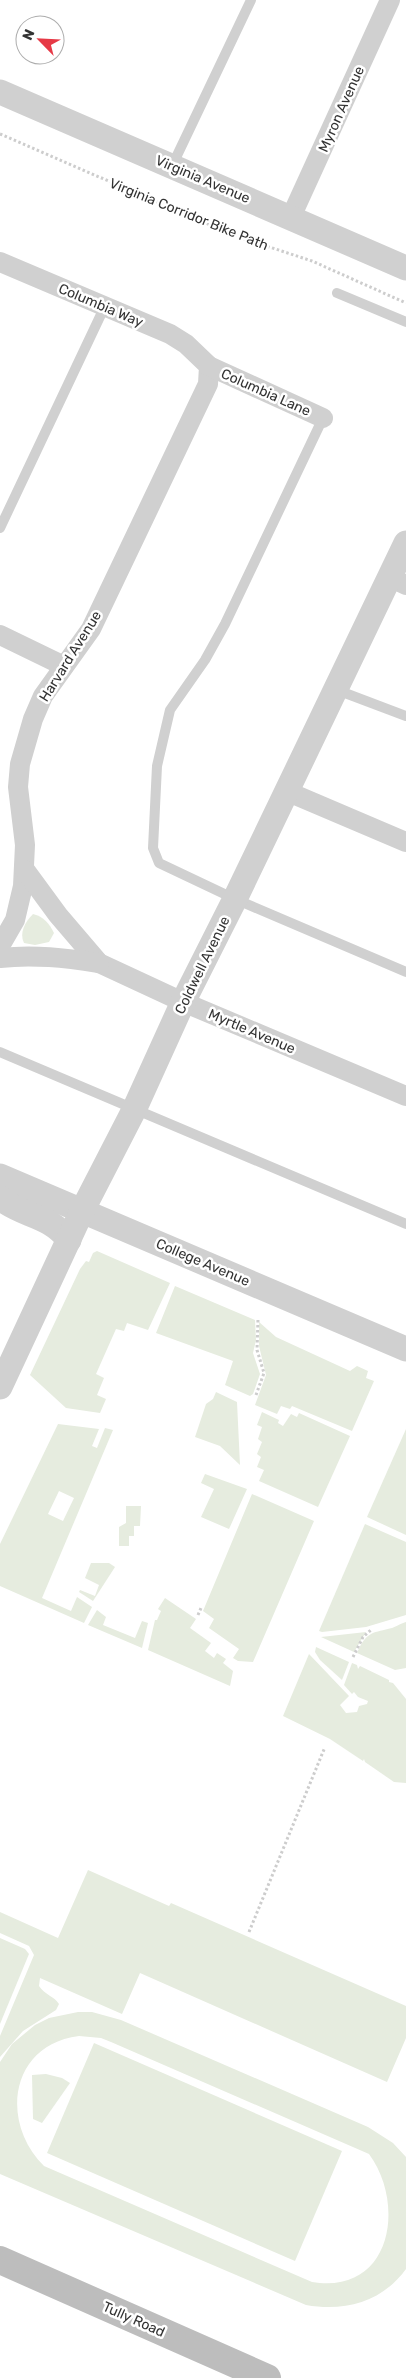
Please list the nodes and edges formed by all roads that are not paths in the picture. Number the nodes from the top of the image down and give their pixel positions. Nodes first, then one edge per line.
1 (251, 0) edge
2 (390, 0) edge
3 (0, 92) edge
4 (172, 166) junction
5 (292, 217) junction
6 (0, 262) edge
7 (405, 264) edge
8 (337, 292) dead end
9 (105, 306) junction
10 (406, 322) edge
11 (204, 361) junction
12 (323, 418) joint
13 (0, 528) edge
14 (406, 543) edge
15 (398, 581) edge
16 (0, 635) edge
17 (64, 666) junction
18 (337, 690) junction
19 (406, 716) edge
20 (286, 791) junction
21 (406, 842) edge
22 (25, 870) junction
23 (235, 899) junction
24 (0, 946) edge
25 (0, 958) edge
26 (99, 963) junction
27 (406, 972) edge
28 (183, 1002) junction
29 (0, 1052) edge
30 (406, 1096) edge
31 (134, 1110) junction
32 (0, 1176) edge
33 (0, 1198) edge
34 (82, 1211) junction
35 (406, 1224) edge
36 (69, 1240) junction
37 (406, 1349) edge
38 (0, 1387) edge
39 (0, 2260) edge
40 (267, 2378) edge

1 - 4 lane
2 - 5 street, Myron Avenue
3 - 4 street, Virginia Avenue
4 - 5 street, Virginia Avenue
5 - 7 street, Virginia Avenue
6 - 9 street, Columbia Way
8 - 10 lane
9 - 11 street, Columbia Way
9 - 13 lane
11 - 12 street, Columbia Lane
11 - 17 street, Harvard Avenue
12 - 23 lane
14 - 15 street, Coldwell Avenue
15 - 18 street, Coldwell Avenue
16 - 17 street
17 - 22 street, Harvard Avenue
18 - 19 lane
18 - 20 street, Coldwell Avenue
20 - 21 street
20 - 23 street, Coldwell Avenue
22 - 24 street, Harvard Avenue
22 - 26 street, Myrtle Avenue
23 - 27 lane
23 - 28 street, Coldwell Avenue
25 - 26 street, Myrtle Avenue
26 - 28 street, Myrtle Avenue
28 - 30 street, Myrtle Avenue
28 - 31 street, Coldwell Avenue
29 - 31 lane
31 - 34 street, Coldwell Avenue
31 - 35 lane
32 - 34 street, College Avenue
33 - 36 street
34 - 36 street, Coldwell Avenue
34 - 37 street, College Avenue
36 - 38 street, Coldwell Avenue
39 - 40 main road, Tully Road

